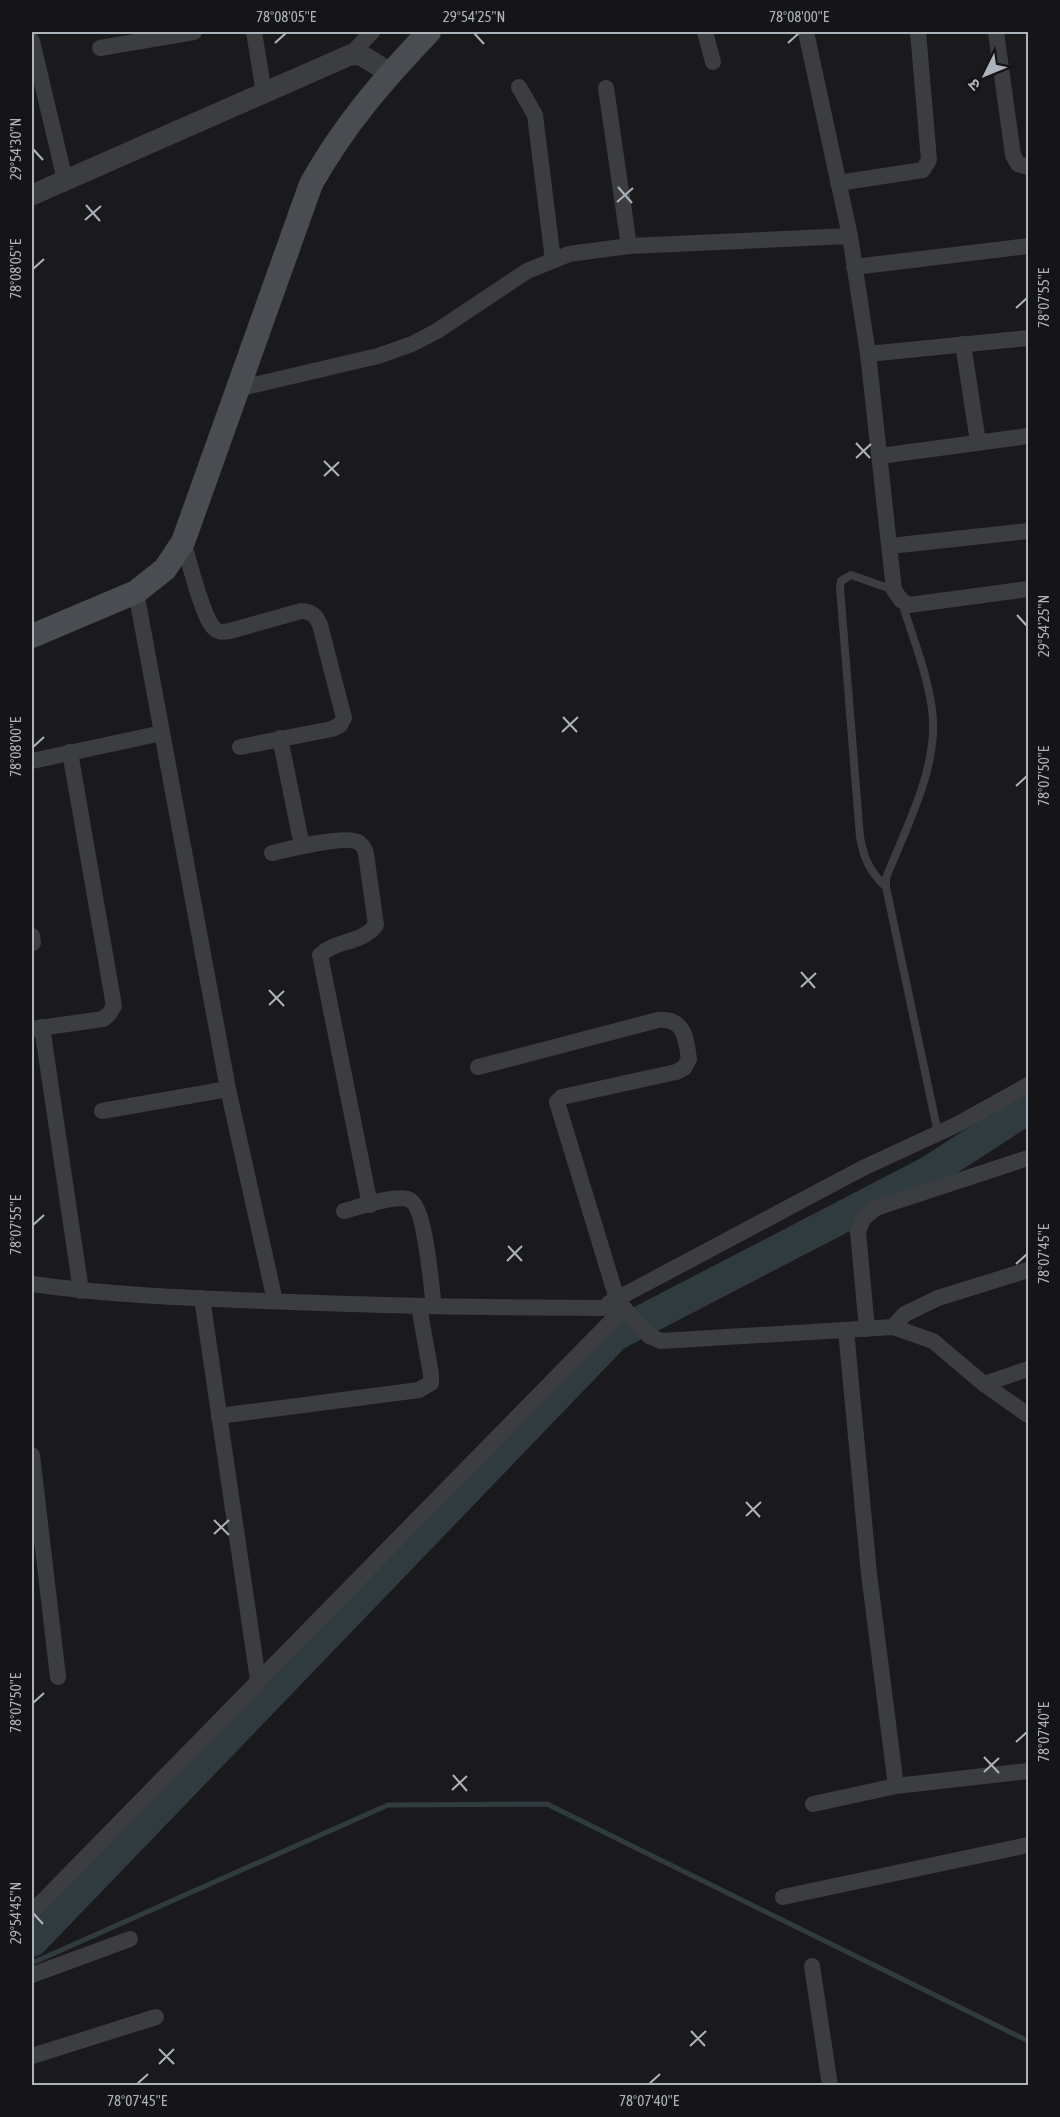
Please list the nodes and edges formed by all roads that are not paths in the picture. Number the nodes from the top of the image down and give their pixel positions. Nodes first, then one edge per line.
1 (194, 32) edge
2 (254, 32) edge
3 (372, 32) edge
4 (429, 32) edge
5 (705, 32) edge
6 (807, 32) edge
7 (918, 32) edge
8 (996, 32) edge
9 (32, 41) edge
10 (100, 48) dead end
11 (350, 55) junction
12 (712, 62) dead end
13 (390, 73) junction
14 (519, 87) dead end
15 (606, 88) dead end
16 (264, 93) junction
17 (1029, 167) edge
18 (65, 180) junction
19 (838, 183) junction
20 (32, 195) edge
21 (850, 236) junction
22 (628, 246) junction
23 (1029, 246) edge
24 (553, 260) junction
25 (854, 267) junction
26 (1029, 338) edge
27 (963, 344) junction
28 (868, 354) junction
29 (237, 389) junction
30 (1029, 436) edge
31 (978, 442) junction
32 (880, 456) junction
33 (1029, 531) edge
34 (183, 542) junction
35 (890, 546) junction
36 (1029, 589) edge
37 (136, 592) junction
38 (898, 595) junction
39 (32, 636) edge
40 (162, 733) junction
41 (280, 738) junction
42 (240, 747) dead end
43 (70, 752) junction
44 (32, 761) edge
45 (302, 846) junction
46 (272, 853) dead end
47 (886, 887) junction
48 (37, 1028) edge
49 (478, 1066) dead end
50 (1029, 1085) edge
51 (228, 1089) junction
52 (102, 1111) dead end
53 (938, 1133) junction
54 (1029, 1158) edge
55 (370, 1205) junction
56 (344, 1211) dead end
57 (1029, 1270) edge
58 (32, 1284) edge
59 (81, 1291) junction
60 (202, 1298) junction
61 (275, 1301) junction
62 (427, 1306) junction
63 (624, 1307) junction
64 (893, 1327) junction
65 (867, 1329) junction
66 (846, 1330) junction
67 (1029, 1369) edge
68 (984, 1384) junction
69 (1029, 1415) edge
70 (219, 1416) junction
71 (32, 1455) edge
72 (58, 1677) dead end
73 (258, 1680) junction
74 (1029, 1771) edge
75 (896, 1786) junction
76 (813, 1804) dead end
77 (1028, 1849) edge
78 (783, 1897) dead end
79 (32, 1912) edge
80 (130, 1939) dead end
81 (812, 1966) dead end
82 (32, 1975) edge
83 (156, 2017) dead end
84 (32, 2056) edge
85 (830, 2085) edge

1 - 10 street
2 - 16 street
3 - 11 street
4 - 13 main road
5 - 12 street
6 - 19 street
7 - 19 street
8 - 17 street
9 - 18 street
11 - 13 street
11 - 16 street
13 - 29 main road
14 - 24 street
15 - 22 street
16 - 18 street
18 - 20 street
19 - 21 street
21 - 22 street
21 - 25 street
22 - 24 street
23 - 25 street
24 - 29 street
25 - 28 street
26 - 27 street
27 - 28 street
27 - 31 street
28 - 32 street
29 - 34 main road
30 - 31 street
31 - 32 street
32 - 35 street
33 - 35 street
34 - 37 main road
34 - 41 street
35 - 38 street
36 - 38 street
37 - 39 main road
37 - 40 street
38 - 47 lane
38 - 47 lane
40 - 43 street
40 - 51 street
41 - 42 street
41 - 45 street
43 - 44 street
43 - 48 street
45 - 46 street
45 - 55 street
47 - 53 lane
48 - 59 street
49 - 63 street
50 - 53 street
51 - 52 street
51 - 61 street
53 - 63 street
54 - 65 street
55 - 56 street
55 - 62 street
57 - 64 street
58 - 59 street
59 - 60 street
60 - 61 street
60 - 70 street
61 - 62 street
62 - 63 street
62 - 70 street
63 - 66 street
63 - 73 street
64 - 65 street
64 - 68 street
65 - 66 street
66 - 75 street
67 - 68 street
68 - 69 street
70 - 73 street
71 - 72 street
73 - 79 street
74 - 75 street
75 - 76 street
77 - 78 street
80 - 82 street
81 - 85 street
83 - 84 street

